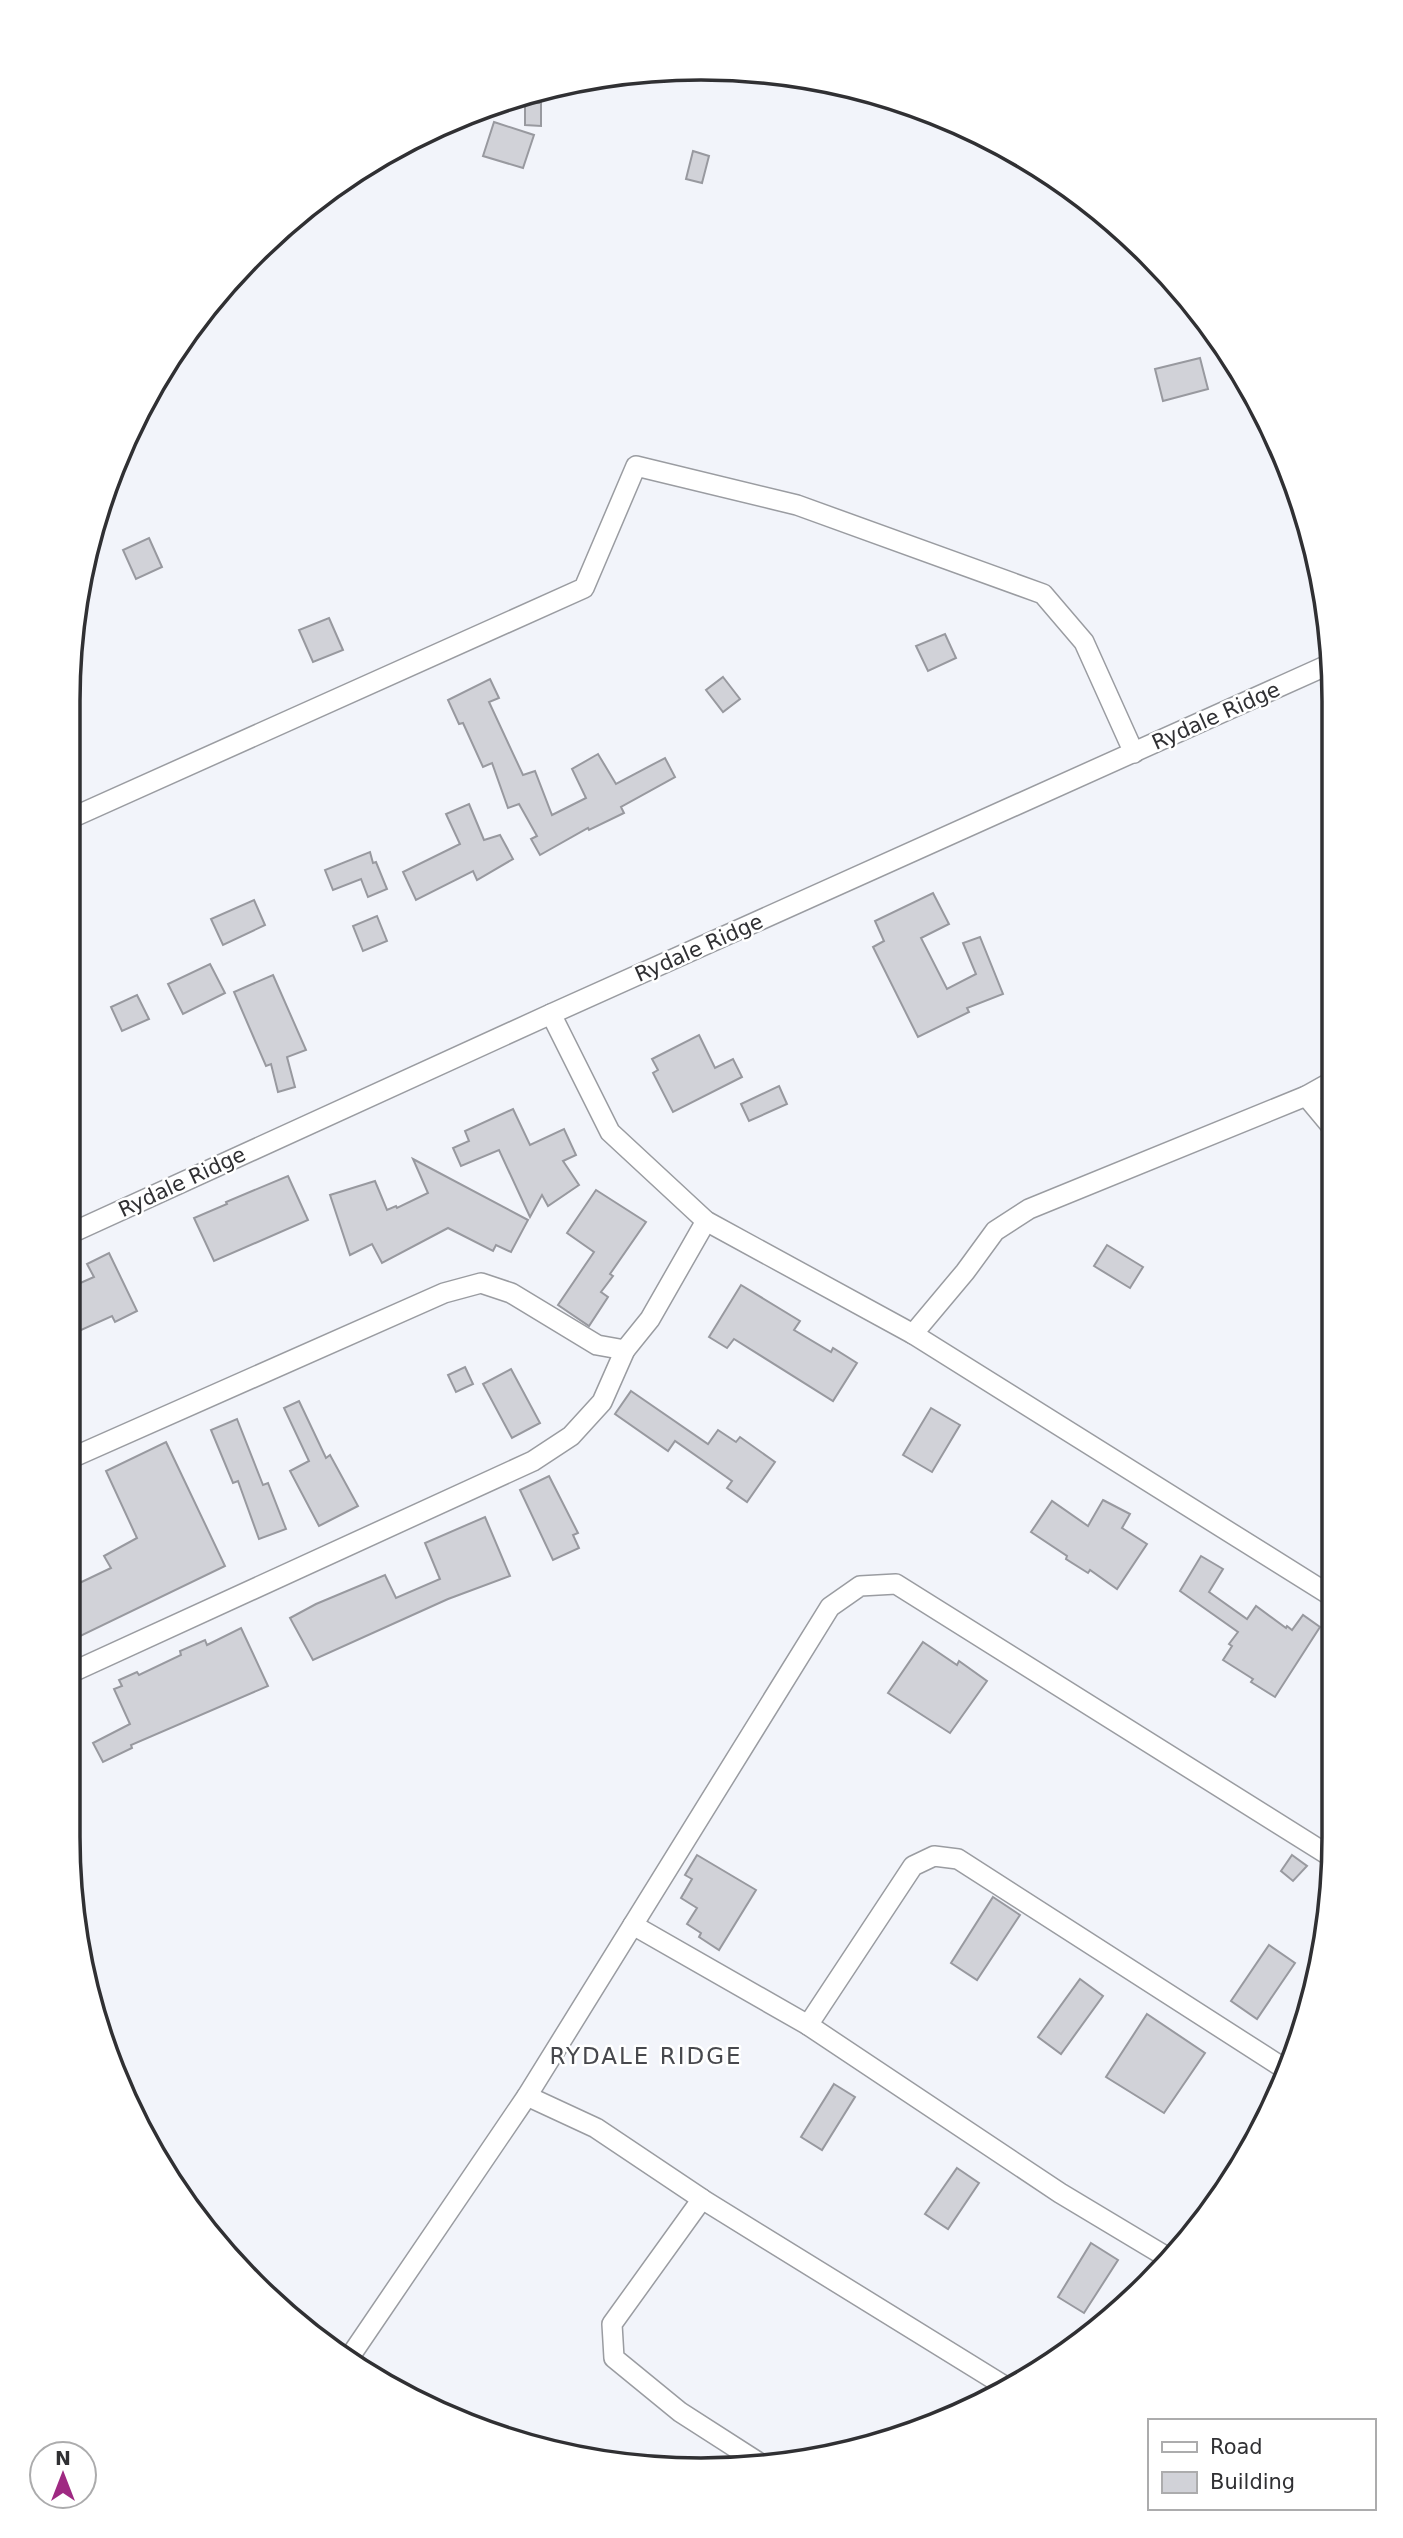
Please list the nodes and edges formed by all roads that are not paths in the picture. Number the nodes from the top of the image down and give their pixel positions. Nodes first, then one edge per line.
1 (1321, 668) edge
2 (1134, 753) junction
3 (80, 814) edge
4 (551, 1014) junction
5 (1322, 1087) edge
6 (1306, 1096) junction
7 (1322, 1115) edge
8 (706, 1221) junction
9 (80, 1229) edge
10 (913, 1334) junction
11 (625, 1350) junction
12 (80, 1454) edge
13 (1322, 1591) edge
14 (80, 1669) edge
15 (1322, 1851) edge
16 (633, 1925) junction
17 (808, 2025) junction
18 (1278, 2066) edge
19 (527, 2096) junction
20 (702, 2199) junction
21 (1161, 2254) edge
22 (354, 2352) edge
23 (998, 2382) edge
24 (748, 2455) edge

1 - 2 street, Rydale Ridge
2 - 3 street
2 - 4 street, Rydale Ridge
4 - 8 street
4 - 9 street, Rydale Ridge
5 - 6 street
6 - 7 street
6 - 10 street
8 - 10 street
8 - 11 street
10 - 13 street
11 - 12 street
11 - 14 street
15 - 16 street
16 - 17 street
16 - 19 street
17 - 18 street
17 - 21 street
19 - 20 street
19 - 22 street
20 - 23 street
20 - 24 street

